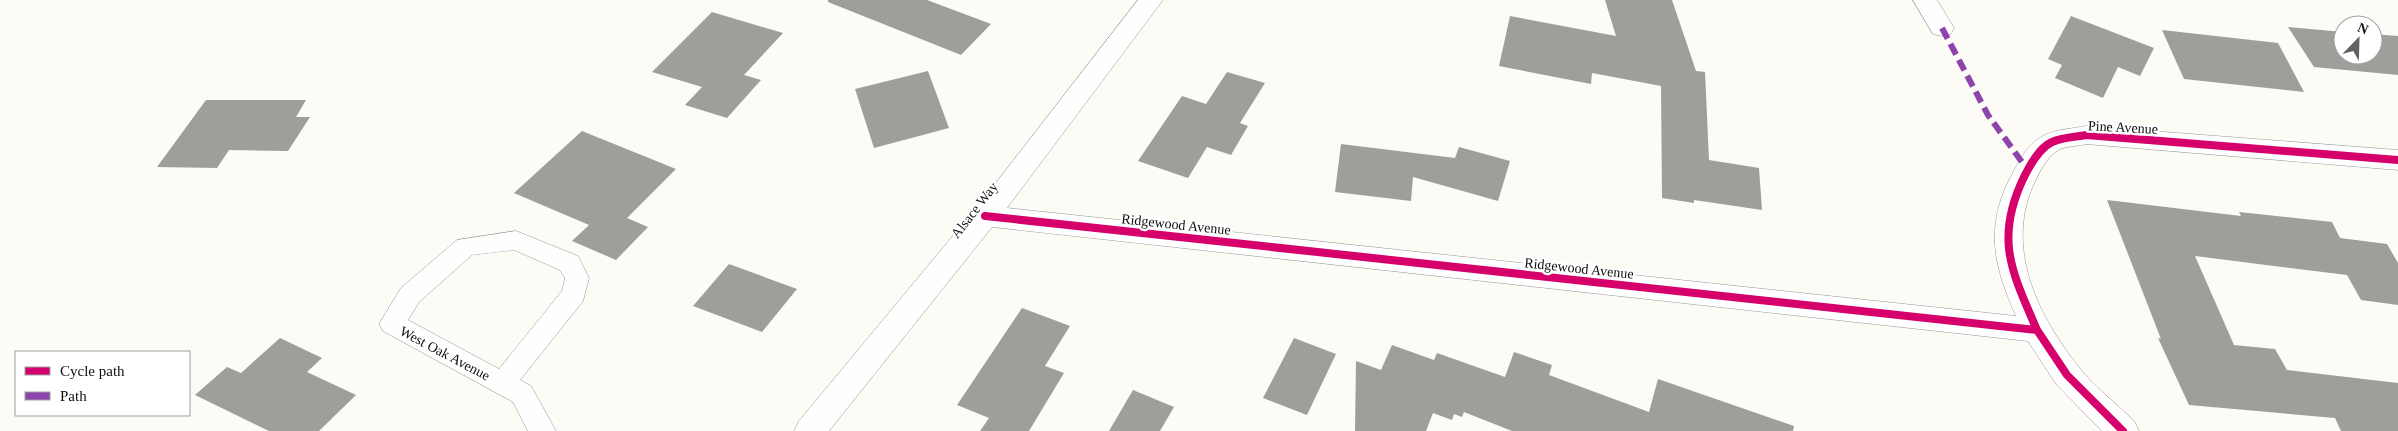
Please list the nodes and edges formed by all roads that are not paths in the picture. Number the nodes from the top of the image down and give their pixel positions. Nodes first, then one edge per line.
1 (1151, 0) edge
2 (1925, 0) edge
3 (1942, 28) dead end
4 (2398, 160) edge
5 (986, 216) junction
6 (2037, 330) junction
7 (502, 384) junction
8 (542, 431) edge
9 (810, 431) edge
10 (2123, 431) edge

1 - 5 street, Alsace Way
2 - 3 street
4 - 6 street, Pine Avenue
5 - 6 street, Ridgewood Avenue
5 - 9 street, Alsace Way
6 - 10 street
7 - 7 lane, West Oak Avenue
7 - 8 lane, West Oak Avenue

